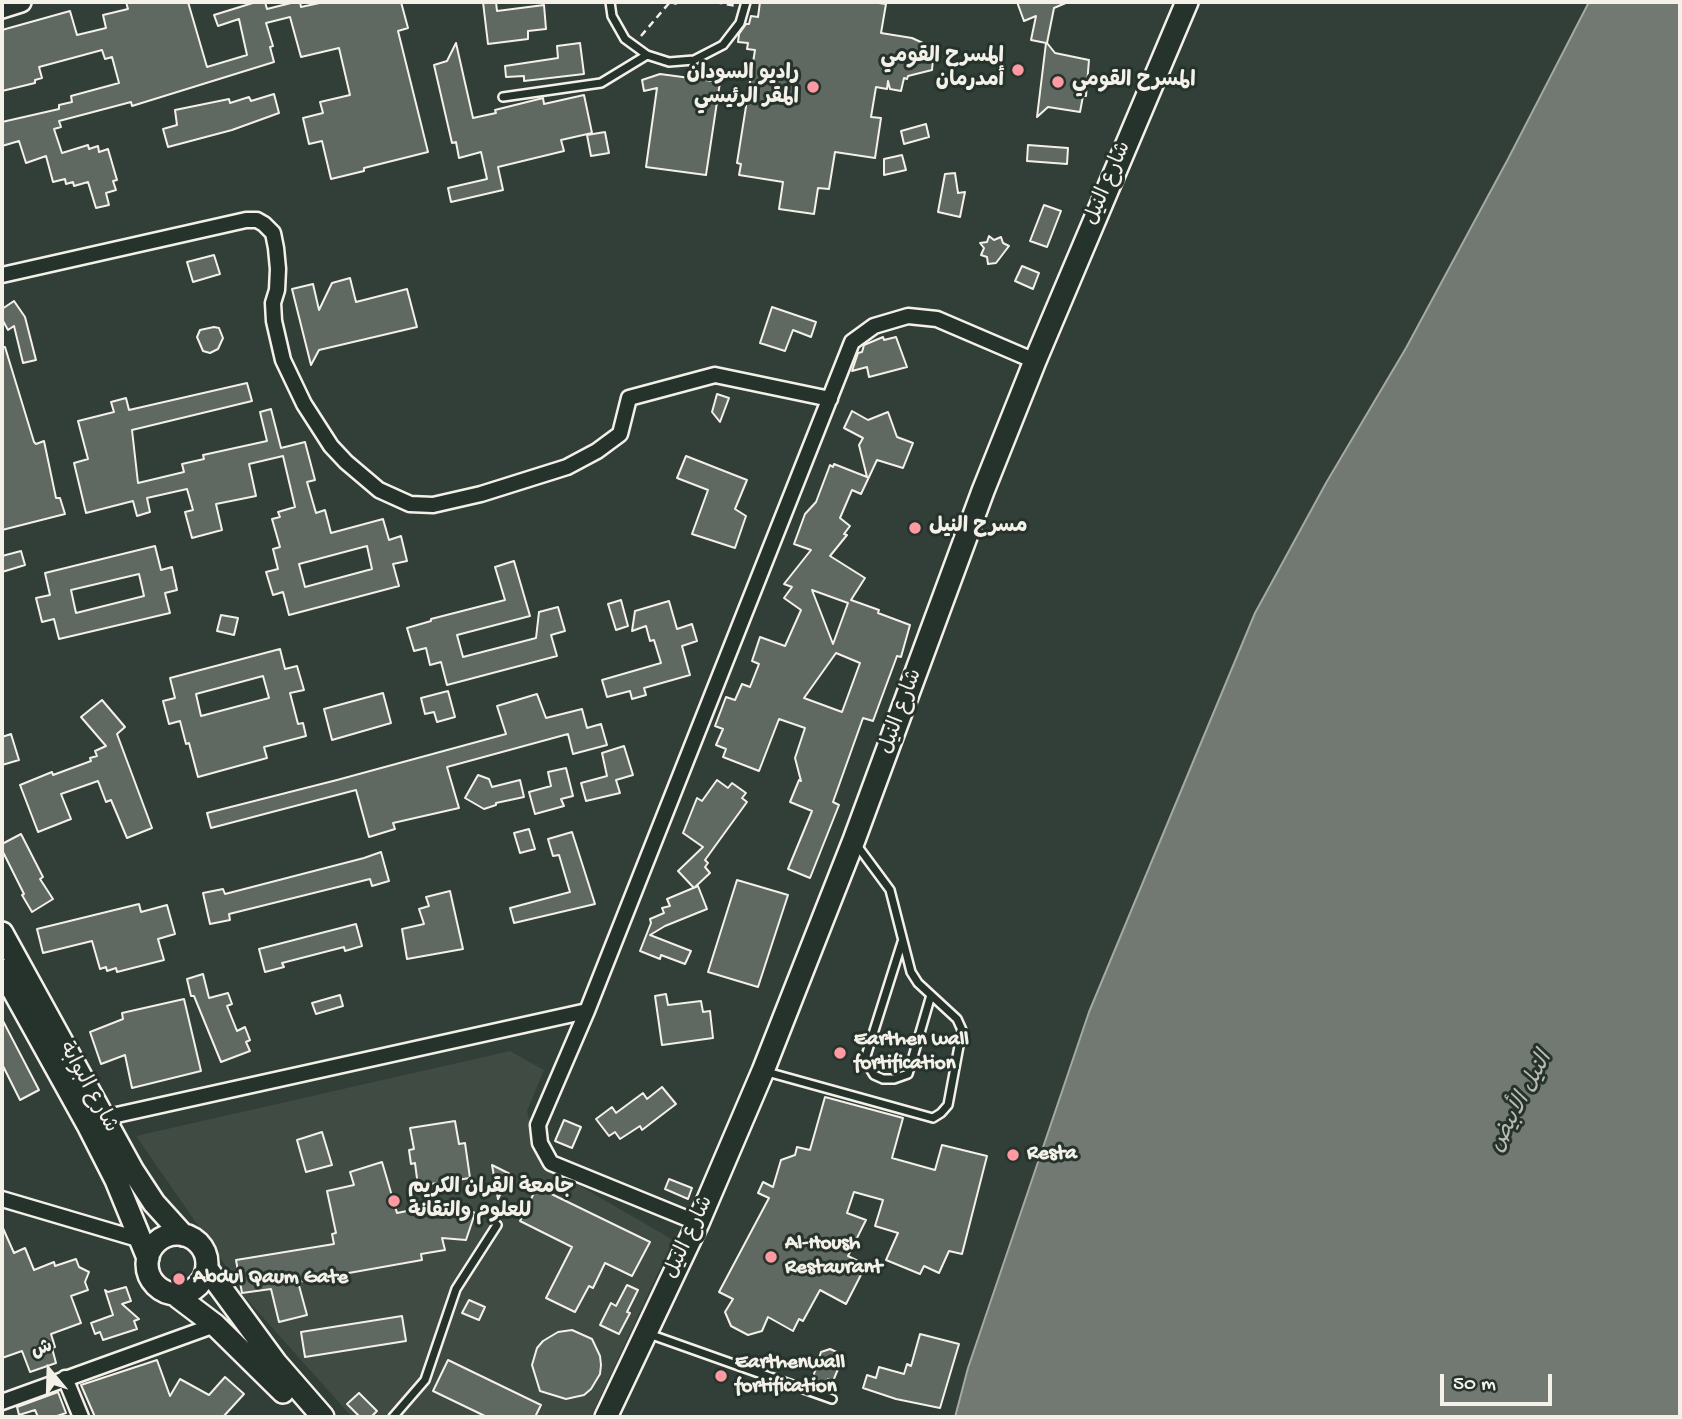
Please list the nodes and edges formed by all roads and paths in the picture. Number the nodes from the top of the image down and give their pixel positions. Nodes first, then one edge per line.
1 (21, 2) edge
2 (610, 2) edge
3 (670, 2) edge
4 (682, 2) edge
5 (715, 2) edge
6 (1187, 2) edge
7 (745, 5) edge
8 (2, 8) edge
9 (632, 46) junction
10 (647, 55) junction
11 (503, 97) dead end
12 (2, 275) edge
13 (1035, 360) junction
14 (830, 398) junction
15 (854, 841) junction
16 (2, 935) edge
17 (902, 941) junction
18 (2, 970) edge
19 (931, 995) junction
20 (587, 1011) junction
21 (763, 1071) junction
22 (103, 1118) junction
23 (2, 1199) edge
24 (698, 1223) junction
25 (496, 1225) dead end
26 (183, 1235) junction
27 (144, 1249) junction
28 (207, 1269) junction
29 (174, 1294) junction
30 (215, 1325) junction
31 (645, 1332) junction
32 (65, 1378) junction
33 (832, 1399) dead end
34 (2, 1402) edge
35 (81, 1417) edge
36 (304, 1417) edge
37 (323, 1417) edge
38 (393, 1417) edge
39 (606, 1417) edge

1 - 8 street
2 - 9 lane
3 - 4 path
3 - 9 path
5 - 7 path
6 - 13 main road, شارع النيل
7 - 10 lane
9 - 10 lane
10 - 11 lane
12 - 14 street
13 - 14 street
13 - 15 main road, شارع النيل
14 - 20 street
15 - 17 lane
15 - 21 main road, شارع النيل
16 - 22 main road, شارع البوابة
17 - 19 lane
17 - 19 lane
18 - 27 main road, شارع البوابة
19 - 21 lane
20 - 22 street
20 - 24 street
21 - 24 main road, شارع النيل
22 - 26 main road, شارع البوابة
23 - 27 street
24 - 31 main road, شارع النيل
25 - 38 lane
26 - 27 main road
26 - 28 main road
27 - 29 main road
28 - 29 main road
28 - 37 main road
29 - 30 main road
30 - 32 street
30 - 36 main road
31 - 33 lane
31 - 39 main road, شارع النيل
32 - 34 street
32 - 35 street

